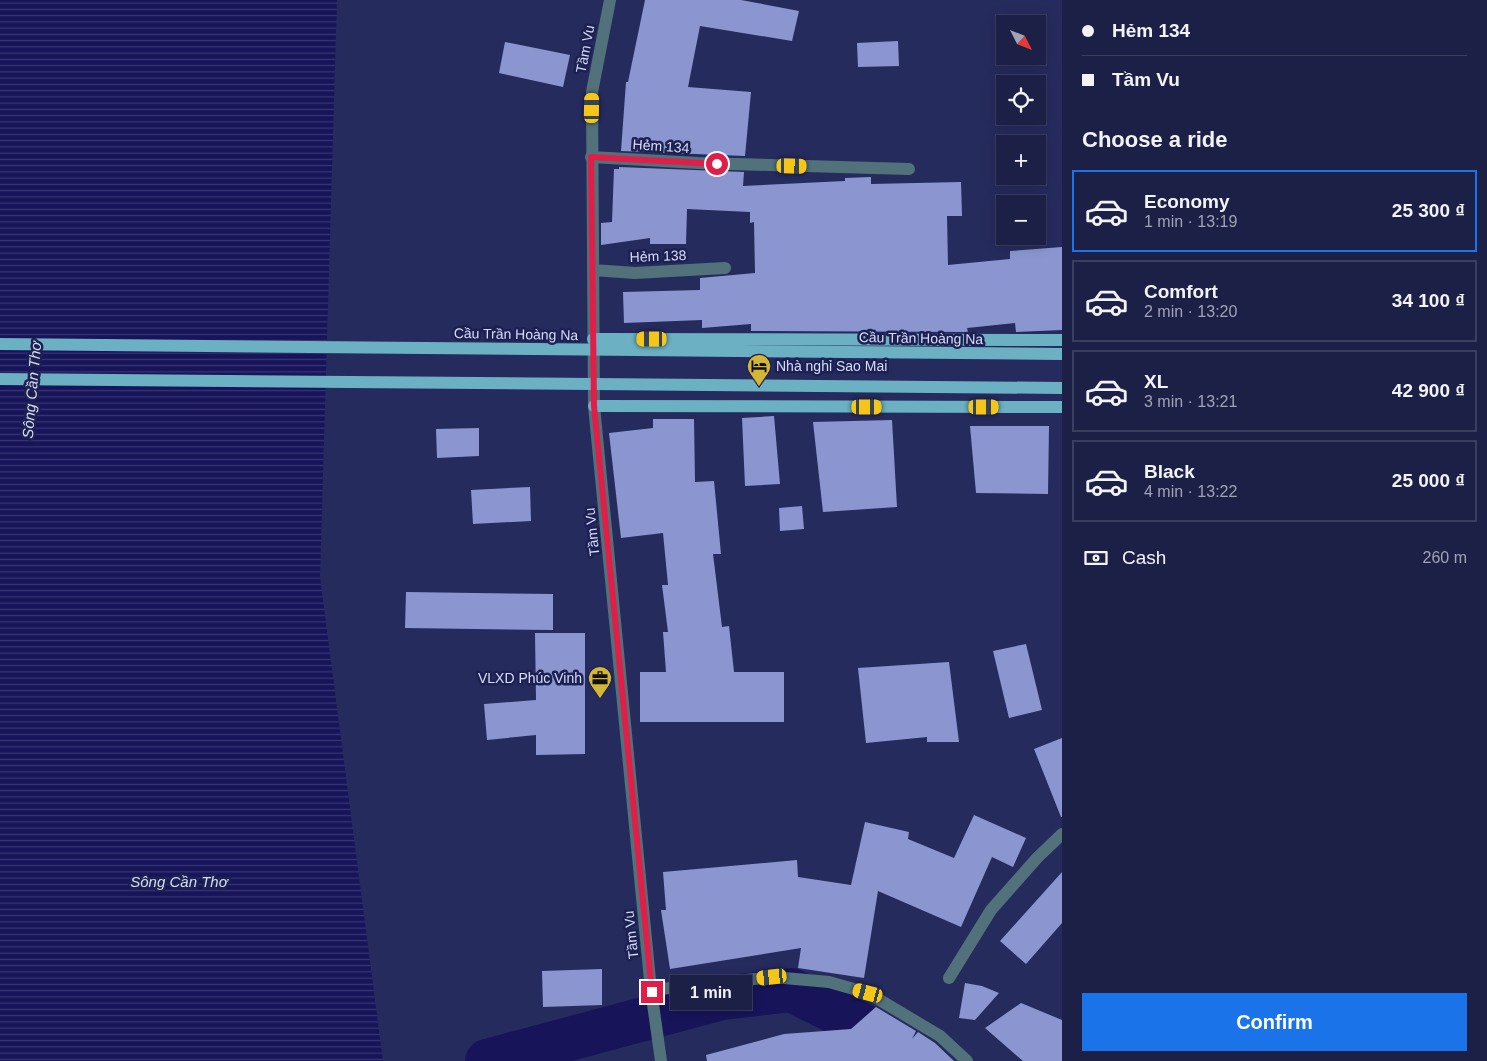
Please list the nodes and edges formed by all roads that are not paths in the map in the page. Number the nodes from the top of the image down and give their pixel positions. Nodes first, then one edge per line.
1 (610, 0) edge
2 (591, 157) junction
3 (909, 168) dead end
4 (724, 268) dead end
5 (593, 270) junction
6 (593, 339) junction
7 (1062, 340) edge
8 (0, 344) edge
9 (1062, 354) edge
10 (0, 379) edge
11 (1062, 388) edge
12 (594, 406) junction
13 (1062, 408) edge
14 (1062, 834) edge
15 (949, 978) dead end
16 (651, 991) junction
17 (661, 1061) edge
18 (967, 1061) edge

1 - 2 street, Tầm Vu
2 - 3 street, Hẻm 134
2 - 5 street, Tầm Vu
4 - 5 street, Hẻm 138
5 - 6 street, Tầm Vu
6 - 7 main road
6 - 12 street, Tầm Vu
8 - 9 main road, Cầu Trần Hoàng Na, bridge
10 - 11 main road, bridge
12 - 13 main road
12 - 16 street, Tầm Vu
14 - 15 street
16 - 17 street, Tầm Vu
16 - 18 street

